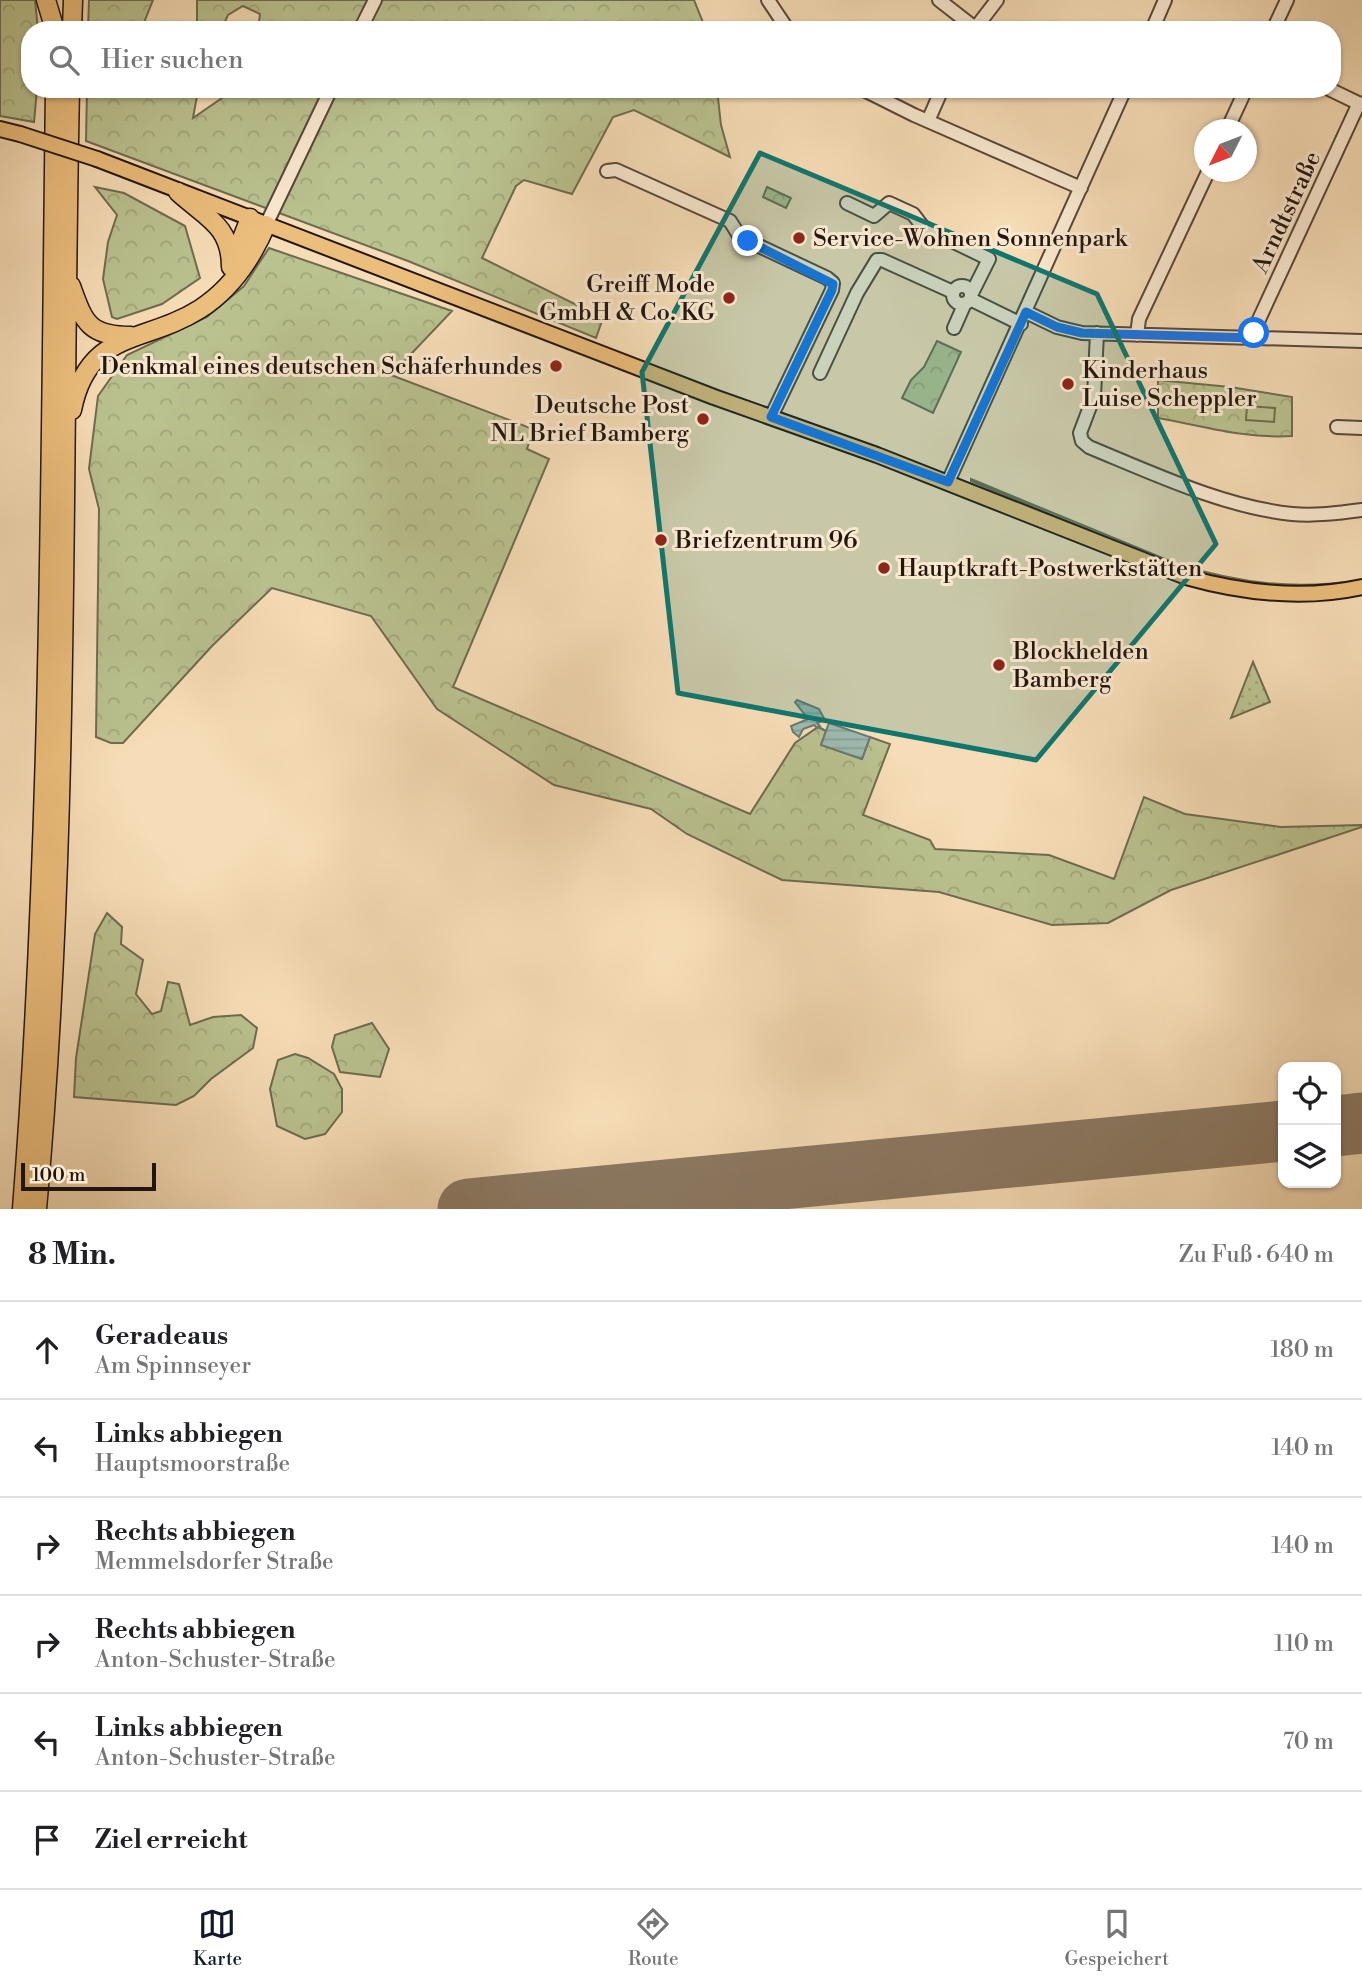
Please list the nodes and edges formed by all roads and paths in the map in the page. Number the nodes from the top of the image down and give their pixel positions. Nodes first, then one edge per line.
1 (46, 0) edge
2 (58, 0) edge
3 (73, 0) edge
4 (375, 0) edge
5 (768, 0) edge
6 (939, 0) edge
7 (997, 0) edge
8 (1165, 0) edge
9 (1287, 0) edge
10 (53, 21) edge
11 (57, 21) edge
12 (72, 21) edge
13 (364, 21) edge
14 (783, 21) edge
15 (964, 21) edge
16 (980, 21) edge
17 (1156, 21) edge
18 (1277, 21) edge
19 (1341, 95) edge
20 (55, 98) edge
21 (71, 98) edge
22 (326, 98) edge
23 (881, 98) edge
24 (938, 98) edge
25 (1121, 98) edge
26 (1242, 98) edge
27 (1361, 104) edge
28 (1232, 119) edge
29 (928, 121) junction
30 (0, 129) edge
31 (607, 171) dead end
32 (1203, 182) edge
33 (1081, 188) junction
34 (178, 192) junction
35 (846, 203) dead end
36 (258, 221) junction
37 (231, 267) junction
38 (67, 273) junction
39 (224, 290) junction
40 (969, 299) junction
41 (1023, 318) junction
42 (954, 328) dead end
43 (1097, 333) junction
44 (1137, 335) junction
45 (131, 336) junction
46 (1253, 338) junction
47 (1362, 341) edge
48 (820, 373) dead end
49 (771, 417) junction
50 (1337, 428) dead end
51 (1362, 428) edge
52 (66, 437) junction
53 (948, 482) junction
54 (1362, 510) edge
55 (1362, 587) edge
56 (22, 1209) edge
57 (37, 1209) edge

1 - 10 highway
2 - 11 highway
3 - 12 highway
4 - 13 street
5 - 14 street
6 - 15 street
7 - 16 street
8 - 17 street
9 - 18 street
19 - 27 street
20 - 56 highway
21 - 38 highway
22 - 36 street
23 - 29 street
24 - 29 street
25 - 33 street
26 - 28 street
27 - 46 street, Arndtstraße
29 - 33 street
30 - 34 main road, bridge
31 - 49 street
32 - 44 street
33 - 41 street
34 - 36 main road
34 - 37 highway
35 - 40 street
36 - 37 highway
36 - 39 highway
36 - 49 main road
37 - 39 highway
38 - 45 highway
38 - 52 highway
39 - 45 highway
40 - 41 street
40 - 42 street
40 - 48 street
41 - 43 street
41 - 53 street
43 - 44 street
43 - 54 street
44 - 46 street
45 - 52 highway
46 - 47 street
49 - 53 main road
50 - 51 street
52 - 57 highway
53 - 55 main road

